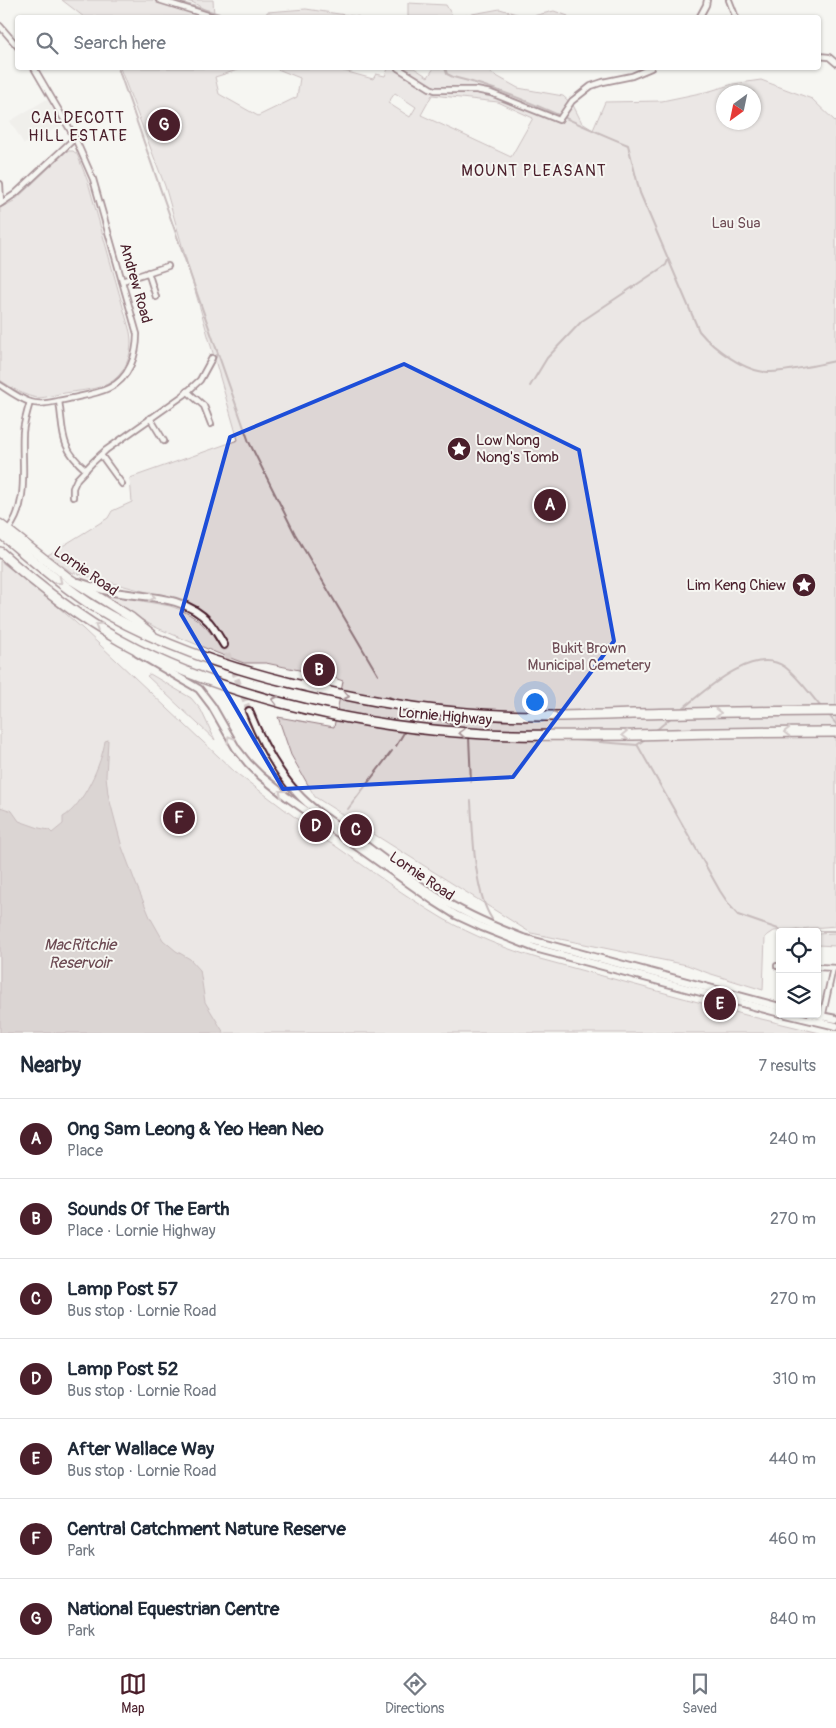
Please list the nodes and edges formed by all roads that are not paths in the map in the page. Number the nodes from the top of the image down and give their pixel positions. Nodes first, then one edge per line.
1 (159, 0) edge
2 (707, 0) edge
3 (729, 0) edge
4 (207, 15) edge
5 (700, 15) edge
6 (735, 15) edge
7 (0, 26) edge
8 (15, 44) edge
9 (821, 56) edge
10 (836, 63) edge
11 (35, 70) edge
12 (401, 70) edge
13 (646, 70) edge
14 (75, 138) junction
15 (0, 184) edge
16 (1, 204) edge
17 (168, 266) dead end
18 (148, 272) junction
19 (122, 281) junction
20 (156, 297) dead end
21 (212, 358) dead end
22 (0, 385) edge
23 (187, 391) junction
24 (59, 401) junction
25 (30, 402) junction
26 (150, 418) junction
27 (211, 424) dead end
28 (164, 441) dead end
29 (101, 455) junction
30 (86, 470) junction
31 (122, 484) dead end
32 (73, 497) dead end
33 (0, 524) edge
34 (4, 531) edge
35 (0, 554) edge
36 (70, 579) junction
37 (91, 604) joint
38 (157, 638) junction
39 (120, 641) junction
40 (224, 645) tunnel mouth
41 (249, 711) tunnel mouth
42 (836, 711) edge
43 (836, 732) edge
44 (598, 962) junction
45 (821, 967) edge
46 (834, 968) edge
47 (776, 1005) edge
48 (776, 1012) edge
49 (810, 1018) edge
50 (818, 1018) edge
51 (836, 1019) edge
52 (822, 1020) junction
53 (836, 1026) edge

1 - 4 street
2 - 5 street
3 - 6 street
7 - 8 street
9 - 10 street
11 - 14 street, Andrew Road
12 - 13 street
14 - 16 street
14 - 19 street, Andrew Road
15 - 16 street
17 - 18 street
18 - 19 street
18 - 20 street
19 - 24 street, Andrew Road
21 - 23 street
22 - 25 street
23 - 26 street
23 - 27 street
24 - 25 street, Andrew Road
24 - 30 street
25 - 34 street
26 - 28 street
26 - 29 street
29 - 30 street
29 - 31 street
30 - 32 street
33 - 34 main road, Lornie Road
34 - 36 main road, Lornie Road
34 -> 37 highway, Lornie Road
39 -> 35 highway, Lornie Highway
36 - 38 main road, Lornie Road
36 -> 40 street
37 - 38 highway, Lornie Highway
38 -> 42 highway, Lornie Highway
43 -> 39 highway, Lornie Highway
44 -> 39 street, Lornie Road
41 - 44 street, Lornie Road
44 - 47 street, Lornie Road
44 - 48 street, Lornie Road
45 - 46 street
46 - 52 street
49 - 52 street
50 - 52 street
51 - 52 street
52 - 53 street

